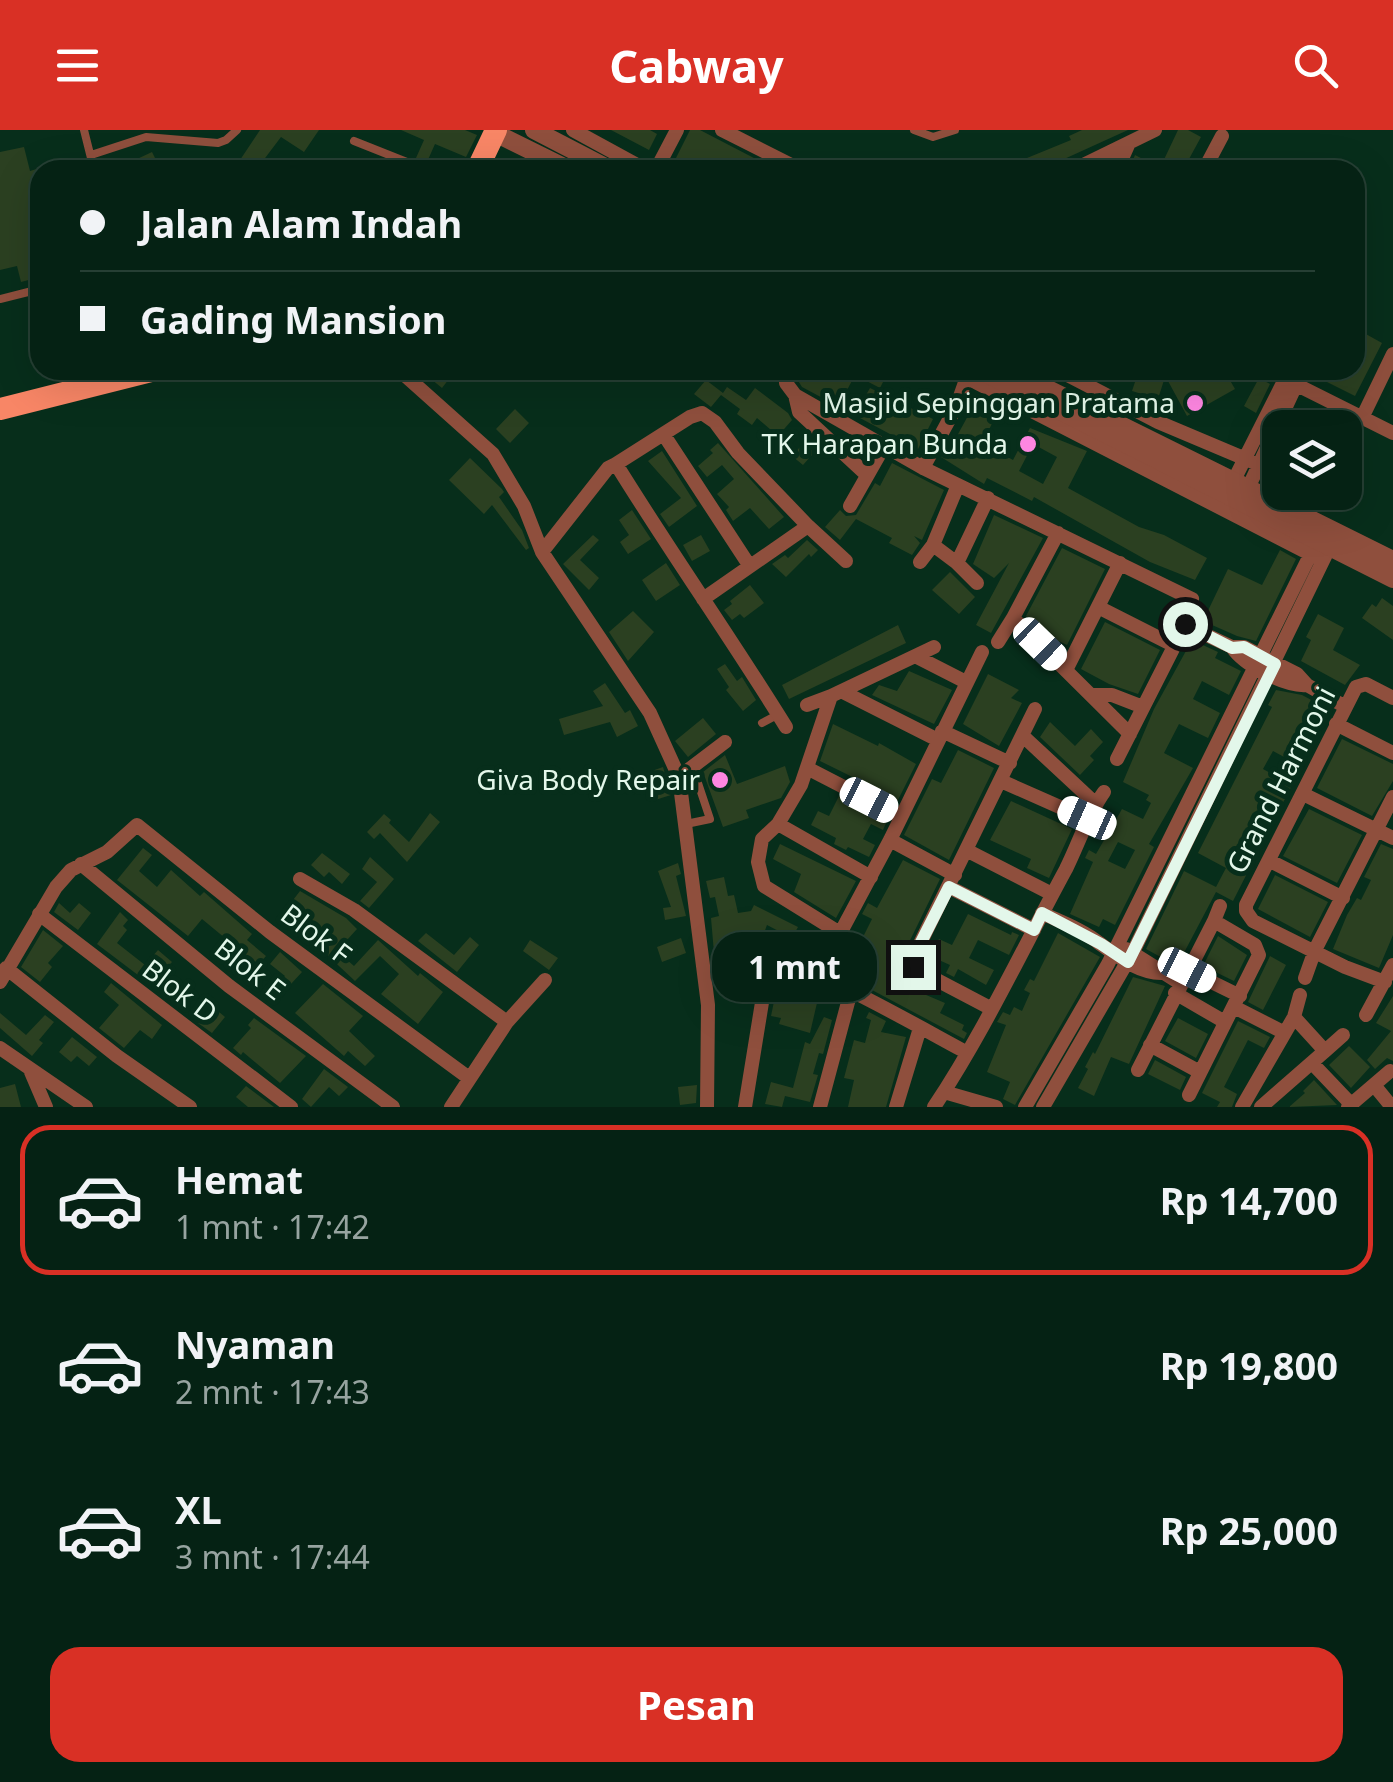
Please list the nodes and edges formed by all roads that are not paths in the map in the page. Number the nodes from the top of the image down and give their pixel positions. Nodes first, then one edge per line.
1 (84, 130) edge
2 (237, 130) edge
3 (573, 130) edge
4 (677, 130) edge
5 (722, 130) edge
6 (914, 130) edge
7 (956, 130) edge
8 (1155, 130) edge
9 (496, 131) edge
10 (536, 131) edge
11 (1222, 136) dead end
12 (354, 141) dead end
13 (1129, 143) junction
14 (91, 156) junction
15 (92, 160) edge
16 (401, 160) edge
17 (482, 160) edge
18 (551, 160) edge
19 (591, 160) edge
20 (628, 160) edge
21 (661, 160) edge
22 (767, 160) edge
23 (1105, 160) edge
24 (1121, 160) edge
25 (1209, 160) edge
26 (30, 292) edge
27 (0, 299) edge
28 (1393, 354) edge
29 (111, 380) edge
30 (411, 380) edge
31 (786, 380) edge
32 (969, 380) edge
33 (986, 380) edge
34 (988, 380) edge
35 (1029, 380) edge
36 (1077, 380) edge
37 (1287, 380) edge
38 (1291, 382) junction
39 (795, 396) junction
40 (0, 408) edge
41 (1346, 410) edge
42 (1362, 418) joint
43 (1393, 433) edge
44 (664, 436) junction
45 (883, 448) junction
46 (1245, 458) junction
47 (616, 464) junction
48 (1260, 465) junction
49 (923, 468) junction
50 (866, 475) junction
51 (958, 485) junction
52 (1238, 491) junction
53 (988, 498) junction
54 (850, 506) dead end
55 (808, 526) junction
56 (1058, 533) junction
57 (1324, 544) junction
58 (933, 545) junction
59 (542, 552) junction
60 (1393, 560) edge
61 (846, 562) dead end
62 (920, 562) dead end
63 (957, 563) junction
64 (1120, 563) junction
65 (748, 566) junction
66 (1393, 579) edge
67 (977, 584) dead end
68 (703, 599) junction
69 (1098, 608) junction
70 (1013, 618) junction
71 (1185, 624) junction
72 (998, 642) dead end
73 (1174, 646) junction
74 (934, 648) dead end
75 (982, 652) dead end
76 (917, 657) junction
77 (1266, 665) junction
78 (1066, 670) junction
79 (966, 682) junction
80 (837, 694) junction
81 (1091, 695) junction
82 (1393, 698) edge
83 (808, 705) dead end
84 (1344, 706) junction
85 (1144, 707) junction
86 (1035, 708) dead end
87 (782, 721) joint
88 (762, 724) dead end
89 (1336, 724) junction
90 (1130, 734) junction
91 (940, 735) junction
92 (1023, 736) junction
93 (725, 742) dead end
94 (1393, 753) edge
95 (1117, 760) dead end
96 (1010, 763) junction
97 (807, 768) junction
98 (680, 777) junction
99 (696, 777) dead end
100 (1001, 781) junction
101 (1303, 794) junction
102 (1393, 797) edge
103 (900, 816) junction
104 (1087, 818) junction
105 (686, 824) junction
106 (778, 824) junction
107 (1377, 831) junction
108 (1393, 838) edge
109 (890, 840) junction
110 (968, 851) junction
111 (1171, 854) junction
112 (1270, 861) junction
113 (81, 864) junction
114 (871, 877) junction
115 (300, 879) dead end
116 (952, 881) junction
117 (1052, 894) junction
118 (1343, 898) junction
119 (1220, 906) dead end
120 (1042, 913) junction
121 (40, 914) junction
122 (1214, 921) junction
123 (1034, 930) junction
124 (1110, 948) junction
125 (1315, 950) junction
126 (1131, 957) junction
127 (1393, 965) edge
128 (1345, 967) junction
129 (3, 975) edge
130 (1305, 978) dead end
131 (545, 980) dead end
132 (1181, 982) junction
133 (1385, 982) junction
134 (851, 991) junction
135 (1300, 995) dead end
136 (1375, 1000) junction
137 (1237, 1002) junction
138 (992, 1009) junction
139 (1366, 1015) dead end
140 (1294, 1018) junction
141 (507, 1022) junction
142 (1225, 1022) junction
143 (920, 1028) junction
144 (1282, 1032) junction
145 (1343, 1035) dead end
146 (1150, 1045) junction
147 (0, 1048) edge
148 (1325, 1051) junction
149 (966, 1052) junction
150 (1312, 1063) junction
151 (1049, 1066) junction
152 (1138, 1070) dead end
153 (1390, 1071) dead end
154 (31, 1072) junction
155 (1064, 1072) junction
156 (1200, 1072) junction
157 (469, 1078) junction
158 (1374, 1086) junction
159 (944, 1092) junction
160 (1189, 1095) dead end
161 (1349, 1106) edge
162 (46, 1107) edge
163 (86, 1107) edge
164 (190, 1107) edge
165 (291, 1107) edge
166 (392, 1107) edge
167 (451, 1107) edge
168 (706, 1107) edge
169 (745, 1107) edge
170 (820, 1107) edge
171 (896, 1107) edge
172 (934, 1107) edge
173 (996, 1107) edge
174 (1025, 1107) edge
175 (1043, 1107) edge
176 (1242, 1107) edge
177 (1261, 1107) edge
178 (1392, 1107) edge

1 - 14 lane
2 - 14 lane
3 - 20 street
4 - 21 street
5 - 22 street
6 - 7 lane
8 - 13 street
9 - 17 highway
9 - 18 street
10 - 19 street
11 - 25 street
12 - 16 lane
13 - 23 street
13 - 24 street
14 - 15 lane
26 - 27 lane
28 - 42 street
29 - 40 highway
30 - 59 street
31 - 39 street
32 - 49 street
33 - 57 street
34 - 52 street
35 - 52 street
36 - 46 street
37 - 38 street
38 - 41 street
38 - 46 street
38 - 48 street
39 - 45 street
39 - 50 street
42 - 43 street
44 - 47 street
44 - 55 street
44 - 65 street
45 - 49 street
45 - 50 street
46 - 48 street
46 - 52 street
47 - 59 street
47 - 68 street
48 - 52 street
49 - 51 street
50 - 54 street
51 - 53 street
51 - 58 street
52 - 57 street
53 - 56 street
53 - 63 street
55 - 61 street
55 - 65 street
56 - 64 street
56 - 70 street
57 - 60 street
57 - 66 street
57 - 77 street
58 - 62 street
58 - 63 street
59 - 98 street
63 - 67 street
64 - 69 street
64 - 71 street
65 - 68 street
68 - 87 street
69 - 73 street
69 - 78 street
70 - 72 street
70 - 78 street
71 - 73 street
71 - 77 street
73 - 85 street
74 - 76 street
75 - 79 street
76 - 79 street
76 - 80 street
77 - 84 street
77 - 111 street
78 - 81 street
79 - 91 street
80 - 83 street
80 - 91 street
80 - 97 street
81 - 85 street
81 - 90 street
82 - 84 street, Grand Harmoni
84 - 89 street, Grand Harmoni
85 - 90 street
86 - 92 street
87 - 88 lane
89 - 94 street
89 - 101 street, Grand Harmoni
90 - 95 street
91 - 96 street
91 - 103 street
92 - 96 street
92 - 104 street
93 - 98 street
96 - 100 street
97 - 103 street
97 - 106 street
98 - 105 street
99 - 105 lane
100 - 104 street
100 - 110 street
101 - 107 street
101 - 112 street, Grand Harmoni
102 - 107 street
103 - 109 street
104 - 117 street
105 - 168 street
106 - 114 street
106 - 114 street
107 - 108 street
107 - 118 street
109 - 114 street
109 - 116 street
110 - 116 street
110 - 117 street
111 - 124 street
111 - 126 street
112 - 118 street
112 - 125 street, Grand Harmoni
113 - 121 street
113 - 157 street, Blok F
113 - 166 street, Blok E
115 - 141 street
116 - 123 street
116 - 138 street
117 - 120 street
118 - 125 street
119 - 122 street
120 - 123 street
120 - 124 street
121 - 129 street
121 - 165 street, Blok D
122 - 132 street
122 - 137 street
123 - 138 street
124 - 126 street
124 - 151 street
125 - 128 street, Grand Harmoni
125 - 130 street
126 - 132 street
126 - 155 street
127 - 133 street
128 - 133 street, Grand Harmoni
128 - 136 street
129 - 164 street
131 - 141 street
132 - 137 street
132 - 142 street
132 - 146 street
133 - 136 street
134 - 143 street
134 - 169 street
134 - 170 street
135 - 140 street
136 - 139 street
137 - 142 street
137 - 144 street
138 - 149 street
140 - 144 street
140 - 148 street
141 - 157 street
142 - 156 street
143 - 149 street
143 - 171 street
144 - 176 street
145 - 148 street
146 - 152 street
146 - 156 street
147 - 154 street
148 - 150 street
149 - 159 street
150 - 161 street
150 - 177 street
151 - 155 street
151 - 174 street
153 - 158 street
154 - 162 street
154 - 163 street
155 - 175 street
156 - 160 street
157 - 167 street
158 - 161 street
158 - 178 street
159 - 172 street
159 - 173 street

